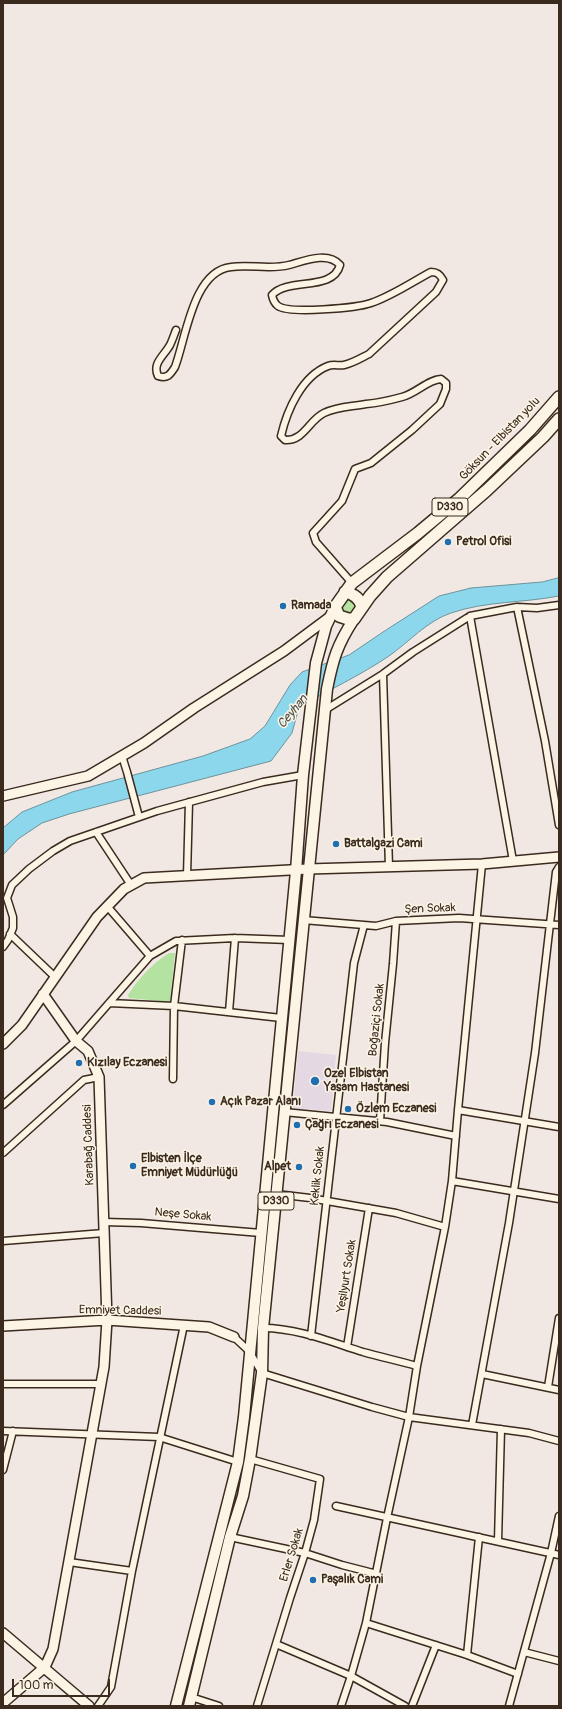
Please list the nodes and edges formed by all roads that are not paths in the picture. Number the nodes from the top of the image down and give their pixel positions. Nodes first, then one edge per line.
1 (176, 330) dead end
2 (559, 397) edge
3 (559, 418) edge
4 (352, 583) junction
5 (345, 592) junction
6 (559, 605) edge
7 (517, 606) junction
8 (362, 607) junction
9 (333, 612) junction
10 (470, 616) junction
11 (354, 619) junction
12 (383, 674) junction
13 (325, 710) junction
14 (122, 756) junction
15 (303, 775) junction
16 (3, 796) edge
17 (188, 802) junction
18 (139, 817) junction
19 (559, 825) edge
20 (96, 832) junction
21 (559, 857) edge
22 (513, 861) junction
23 (482, 864) junction
24 (389, 867) junction
25 (559, 867) edge
26 (308, 869) junction
27 (296, 871) junction
28 (187, 876) junction
29 (131, 885) junction
30 (107, 906) junction
31 (478, 919) junction
32 (303, 920) junction
33 (396, 921) junction
34 (364, 925) junction
35 (550, 925) junction
36 (559, 925) edge
37 (10, 934) junction
38 (235, 938) junction
39 (182, 940) junction
40 (289, 940) junction
41 (3, 947) edge
42 (150, 956) junction
43 (55, 977) junction
44 (43, 994) junction
45 (109, 1003) junction
46 (174, 1006) junction
47 (229, 1012) junction
48 (281, 1018) junction
49 (76, 1041) junction
50 (3, 1044) edge
51 (99, 1077) junction
52 (172, 1079) dead end
53 (3, 1105) edge
54 (458, 1110) junction
55 (284, 1112) junction
56 (336, 1116) junction
57 (380, 1121) junction
58 (525, 1121) junction
59 (559, 1127) edge
60 (456, 1136) junction
61 (3, 1153) edge
62 (452, 1181) junction
63 (514, 1191) junction
64 (276, 1194) junction
65 (559, 1199) edge
66 (327, 1201) junction
67 (369, 1208) junction
68 (104, 1222) junction
69 (445, 1227) junction
70 (104, 1233) junction
71 (261, 1233) junction
72 (3, 1241) edge
73 (106, 1317) junction
74 (559, 1318) edge
75 (184, 1325) junction
76 (558, 1325) edge
77 (3, 1326) edge
78 (263, 1328) junction
79 (311, 1336) junction
80 (234, 1337) joint
81 (347, 1347) junction
82 (249, 1351) junction
83 (417, 1366) junction
84 (262, 1372) junction
85 (482, 1374) junction
86 (3, 1384) edge
87 (100, 1384) junction
88 (548, 1387) junction
89 (559, 1390) edge
90 (409, 1417) junction
91 (472, 1425) junction
92 (501, 1429) junction
93 (3, 1430) edge
94 (13, 1431) junction
95 (91, 1434) junction
96 (159, 1437) junction
97 (559, 1442) edge
98 (250, 1459) junction
99 (238, 1462) junction
100 (3, 1470) edge
101 (336, 1506) dead end
102 (559, 1516) edge
103 (387, 1518) junction
104 (230, 1537) junction
105 (479, 1537) junction
106 (498, 1541) junction
107 (305, 1553) junction
108 (551, 1553) junction
109 (559, 1555) edge
110 (70, 1562) junction
111 (132, 1571) junction
112 (377, 1574) junction
113 (366, 1623) junction
114 (3, 1633) edge
115 (276, 1644) junction
116 (436, 1645) junction
117 (524, 1652) junction
118 (466, 1655) junction
119 (559, 1661) edge
120 (45, 1667) junction
121 (518, 1674) junction
122 (351, 1676) junction
123 (190, 1701) edge
124 (3, 1703) edge
125 (89, 1706) edge
126 (98, 1706) edge
127 (176, 1706) edge
128 (219, 1706) edge
129 (257, 1706) edge
130 (341, 1706) edge
131 (405, 1706) edge
132 (412, 1706) edge
133 (509, 1706) edge

1 - 4 street
2 - 4 highway, Göksun - Elbistan yolu / D330
3 - 8 highway, D330
4 - 5 highway, Göksun - Elbistan yolu / D330
5 - 8 highway
5 - 9 highway, Göksun - Elbistan yolu / D330
6 - 7 street
7 - 10 street
7 - 19 street
8 - 11 highway, D330
9 - 11 highway
9 - 14 street
9 - 15 main road, Göksun - Elbistan yolu / D330
10 - 12 street
10 - 22 street
11 - 13 main road, D330
12 - 13 street
12 - 24 street
13 - 26 main road, D330
14 - 16 street
14 - 18 street
15 - 17 street
15 - 27 main road, D330
17 - 18 street
17 - 28 street
18 - 20 street
20 - 29 street
20 - 37 street
21 - 22 street
22 - 23 street
23 - 24 street
23 - 31 street
24 - 26 street
25 - 35 street
26 - 27 street
26 - 32 main road, D330
27 - 28 street
27 - 40 main road, D330
28 - 29 street
29 - 30 street
30 - 42 street
30 - 43 street
31 - 33 street, Şen Sokak
31 - 35 street, Şen Sokak
31 - 54 street
32 - 34 street, Şen Sokak
32 - 55 main road, D330
33 - 34 street, Şen Sokak
33 - 57 street, Boğaziçi Sokak
34 - 56 street, Keklik Sokak
35 - 36 street, Şen Sokak
35 - 58 street
37 - 41 street
37 - 43 street
38 - 39 street
38 - 40 street
38 - 47 street
39 - 42 street
39 - 46 street
40 - 48 main road, D330
42 - 45 street
43 - 44 street
44 - 49 street, Karabağ Caddesi
44 - 50 street
45 - 46 street
45 - 49 street
46 - 47 street
46 - 52 street
47 - 48 street
48 - 71 main road, D330
49 - 51 street, Karabağ Caddesi
49 - 53 street
51 - 61 street
51 - 68 street, Karabağ Caddesi
54 - 58 street
54 - 60 street
55 - 56 street
55 - 64 main road, D330
56 - 57 street
56 - 66 street, Keklik Sokak
57 - 60 street
58 - 59 street
58 - 63 street
60 - 62 street
62 - 63 street
62 - 69 street
63 - 65 street
63 - 85 street
64 - 66 street
64 - 78 main road, D330
66 - 67 street
66 - 79 street, Keklik Sokak
67 - 69 street
67 - 81 street, Yeşilyurt Sokak
68 - 70 street, Karabağ Caddesi
68 - 71 street, Neşe Sokak
69 - 83 street
70 - 72 street
70 - 73 street, Karabağ Caddesi
71 - 82 main road, D330
73 - 75 street, Emniyet Caddesi
73 - 77 street, Emniyet Caddesi
73 - 87 street, Karabağ Caddesi
74 - 76 street
75 - 80 street, Emniyet Caddesi
75 - 96 street
76 - 88 street
78 - 79 street
78 - 84 main road, D330
79 - 81 street
80 - 82 street
81 - 83 street
82 - 84 street
82 - 99 main road, D330
83 - 90 street
84 - 90 street
84 - 98 main road, D330
85 - 88 street
85 - 91 street
86 - 87 street
87 - 95 street, Karabağ Caddesi
88 - 89 street
90 - 91 street
90 - 103 street
91 - 92 street
92 - 97 street
92 - 106 street
93 - 94 street
94 - 95 street
94 - 100 street
95 - 96 street
95 - 110 street, Karabağ Caddesi
96 - 99 street
96 - 111 street
98 - 104 main road, D330
98 - 107 street, Erler Sokak
99 - 127 main road, D330
101 - 103 street
102 - 108 street
103 - 105 street
103 - 112 street
104 - 107 street
104 - 123 main road, D330
105 - 106 street
105 - 118 street
106 - 108 street
107 - 112 street
107 - 115 street, Erler Sokak
108 - 109 street
108 - 117 street
110 - 111 street
110 - 120 street, Karabağ Caddesi
111 - 126 street
112 - 113 street
113 - 116 street
113 - 122 street
114 - 120 street
115 - 122 street
115 - 129 street, Erler Sokak
116 - 118 street
116 - 132 street
117 - 119 street
117 - 121 street
118 - 121 street
120 - 124 street
120 - 125 street
121 - 133 street
122 - 130 street
122 - 131 street
123 - 128 street

